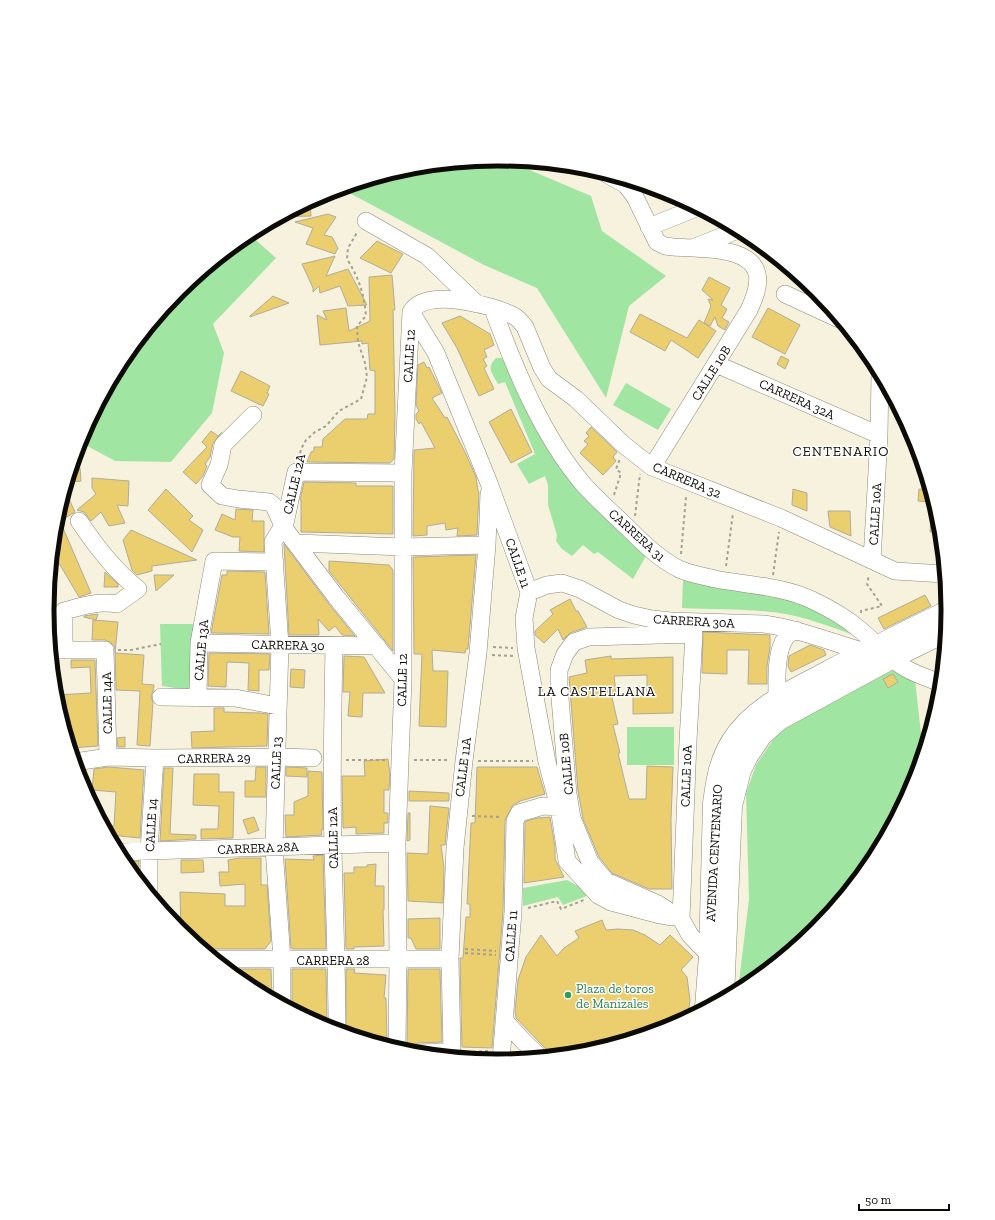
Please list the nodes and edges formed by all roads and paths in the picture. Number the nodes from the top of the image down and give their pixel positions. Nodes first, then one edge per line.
1 (631, 188) edge
2 (690, 210) edge
3 (366, 221) joint
4 (649, 227) junction
5 (731, 233) edge
6 (691, 249) junction
7 (785, 294) dead end
8 (485, 307) junction
9 (411, 312) junction
10 (827, 313) edge
11 (409, 347) junction
12 (436, 353) junction
13 (716, 364) junction
14 (880, 385) edge
15 (253, 415) dead end
16 (879, 435) junction
17 (624, 445) junction
18 (647, 463) junction
19 (296, 472) junction
20 (403, 473) junction
21 (688, 482) junction
22 (489, 483) junction
23 (734, 500) junction
24 (609, 511) junction
25 (781, 518) junction
26 (79, 521) dead end
27 (284, 528) junction
28 (633, 533) junction
29 (296, 542) junction
30 (487, 545) junction
31 (403, 547) junction
32 (872, 560) junction
33 (275, 562) junction
34 (680, 569) junction
35 (939, 574) edge
36 (724, 580) junction
37 (771, 588) junction
38 (529, 592) junction
39 (941, 615) edge
40 (796, 630) junction
41 (860, 630) junction
42 (940, 633) edge
43 (574, 642) joint
44 (161, 644) dead end
45 (199, 644) junction
46 (280, 645) junction
47 (334, 646) junction
48 (377, 646) junction
49 (478, 649) junction
50 (58, 650) edge
51 (105, 650) junction
52 (527, 652) junction
53 (878, 652) junction
54 (403, 679) junction
55 (935, 681) edge
56 (161, 697) dead end
57 (198, 697) junction
58 (777, 699) junction
59 (278, 706) junction
60 (108, 757) junction
61 (276, 757) junction
62 (155, 758) junction
63 (313, 758) dead end
64 (332, 760) junction
65 (401, 760) junction
66 (81, 761) edge
67 (560, 806) junction
68 (458, 814) junction
69 (518, 815) junction
70 (398, 843) junction
71 (333, 846) junction
72 (274, 848) junction
73 (149, 851) junction
74 (126, 852) edge
75 (150, 885) edge
76 (602, 888) junction
77 (513, 912) junction
78 (681, 918) junction
79 (450, 953) junction
80 (509, 954) junction
81 (224, 959) edge
82 (282, 959) junction
83 (337, 960) junction
84 (398, 960) junction
85 (717, 961) junction
86 (722, 992) edge
87 (282, 997) edge
88 (708, 1000) edge
89 (504, 1020) junction
90 (337, 1023) edge
91 (396, 1041) edge
92 (452, 1052) edge
93 (535, 1052) edge
94 (502, 1054) edge

1 - 4 street
2 - 4 street
3 - 8 street
3 - 19 path, CALLE 12A
4 - 6 street
5 - 6 street
6 - 13 street, CALLE 10B
7 - 10 street
8 - 9 street
8 - 17 street, CARRERA 32
8 - 24 street, CARRERA 31
9 - 11 street, CALLE 12
9 - 12 street, CALLE 11
11 - 12 street
11 - 20 street, CALLE 12
12 - 22 street, CALLE 11
13 - 16 street, CARRERA 32A
13 - 18 street, CALLE 10B
14 - 16 street, CALLE 10A
15 - 27 street
16 - 32 street, CALLE 10A
17 - 18 street, CARRERA 32
17 - 24 path
18 - 21 street, CARRERA 32
18 - 28 path
19 - 20 street
19 - 27 street, CALLE 12A
20 - 31 street, CALLE 12
21 - 23 street, CARRERA 32
21 - 34 path
22 - 30 street, CALLE 11A
22 - 38 street, CALLE 11
23 - 25 street, CARRERA 32
23 - 36 path
24 - 28 street, CARRERA 31
25 - 32 street, CARRERA 32
25 - 37 path
26 - 50 street
27 - 29 street, CALLE 12A
27 - 33 street, CALLE 13
28 - 34 street, CARRERA 31
29 - 31 street
29 - 48 street, CALLE 12A
30 - 31 street
30 - 49 street, CALLE 11A
31 - 54 street, CALLE 12
32 - 35 street, CARRERA 32
32 - 41 path, CALLE 10A
33 - 45 street, CALLE 13A
33 - 46 street, CALLE 13
34 - 36 street, CARRERA 31
36 - 37 street, CARRERA 31
37 - 41 street, CARRERA 31
38 - 40 street, CARRERA 30A
38 - 52 street, CALLE 11
39 - 53 main road, AVENIDA CENTENARIO
40 - 53 street, CARRERA 30A
40 - 58 street
41 - 53 street, CARRERA 31
42 - 53 main road, AVENIDA CENTENARIO
43 - 76 street, CALLE 10B
43 - 78 street, CALLE 10A
44 - 51 path
45 - 46 street, CARRERA 30
45 - 57 street, CALLE 13A
46 - 47 street, CARRERA 30
46 - 59 street, CALLE 13
47 - 48 street, CARRERA 30
47 - 64 street, CALLE 12A
48 - 54 street, CALLE 12A
49 - 52 path
49 - 52 path
49 - 68 street, CALLE 11A
50 - 51 street
51 - 60 street, CALLE 14A
52 - 67 street, CALLE 11
53 - 55 street
53 - 58 main road, AVENIDA CENTENARIO
53 - 85 main road, AVENIDA CENTENARIO
54 - 65 street, CALLE 12
56 - 57 street
57 - 59 street
58 - 85 main road, AVENIDA CENTENARIO
59 - 61 street, CALLE 13
60 - 62 street, CARRERA 29
60 - 66 street, CARRERA 29
61 - 62 street, CARRERA 29
61 - 63 street, CARRERA 29
61 - 72 street, CALLE 13
62 - 73 street, CALLE 14
64 - 65 path
64 - 71 street, CALLE 12A
65 - 70 street, CALLE 12
67 - 69 street
67 - 76 street, CALLE 11
68 - 69 path
68 - 79 street, CALLE 11A
69 - 77 street, CALLE 11
70 - 71 street, CARRERA 28A
70 - 84 street, CALLE 12
71 - 72 street, CARRERA 28A
71 - 83 street, CALLE 12A
72 - 73 street, CARRERA 28A
72 - 82 street, CALLE 13
73 - 74 street, CARRERA 28A
73 - 75 street, CALLE 14
76 - 77 path
76 - 78 street
77 - 80 street, CALLE 11
78 - 85 street
79 - 80 path
79 - 80 path
79 - 84 street, CARRERA 28
79 - 92 street, CALLE 11A
80 - 89 street, CALLE 11
81 - 82 street, CARRERA 28
82 - 83 street, CARRERA 28
82 - 87 street, CALLE 13
83 - 84 street, CARRERA 28
83 - 90 street, CALLE 12A
84 - 91 street, CALLE 12
85 - 86 main road, AVENIDA CENTENARIO
85 - 88 main road, AVENIDA CENTENARIO
89 - 93 street
89 - 94 street, CALLE 11

